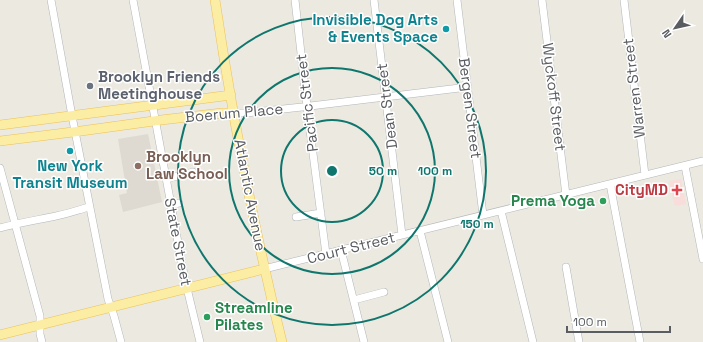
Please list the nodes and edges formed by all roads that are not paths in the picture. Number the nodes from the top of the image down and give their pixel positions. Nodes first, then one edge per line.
1 (51, 0) edge
2 (133, 0) edge
3 (215, 0) edge
4 (295, 0) edge
5 (374, 0) edge
6 (457, 0) edge
7 (542, 0) edge
8 (624, 0) edge
9 (468, 87) junction
10 (231, 95) junction
11 (386, 98) junction
12 (152, 105) junction
13 (307, 107) junction
14 (234, 113) junction
15 (72, 116) junction
16 (154, 121) junction
17 (0, 125) edge
18 (75, 132) junction
19 (0, 141) edge
20 (703, 161) edge
21 (685, 166) junction
22 (0, 168) edge
23 (192, 172) dead end
24 (645, 175) junction
25 (166, 179) junction
26 (610, 184) junction
27 (566, 195) junction
28 (179, 203) dead end
29 (170, 205) junction
30 (89, 207) junction
31 (501, 211) junction
32 (321, 213) junction
33 (483, 215) junction
34 (296, 217) dead end
35 (16, 224) junction
36 (0, 228) edge
37 (420, 231) junction
38 (402, 235) junction
39 (342, 250) junction
40 (326, 254) junction
41 (703, 259) edge
42 (566, 268) dead end
43 (264, 269) junction
44 (187, 289) junction
45 (384, 292) dead end
46 (354, 300) junction
47 (111, 307) junction
48 (40, 325) junction
49 (0, 334) edge
50 (42, 342) edge
51 (121, 342) edge
52 (200, 342) edge
53 (282, 342) edge
54 (364, 342) edge
55 (448, 342) edge
56 (533, 342) edge
57 (579, 342) edge
58 (640, 342) edge

1 - 15 street
2 - 12 street, State Street
3 - 10 main road, Atlantic Avenue
4 - 13 street, Pacific Street
5 - 11 street, Dean Street
6 - 9 street, Bergen Street
7 - 27 street, Wyckoff Street
8 - 24 street, Warren Street
9 - 11 street, Boerum Place
9 - 33 street, Bergen Street
10 - 12 main road, Boerum Place
10 - 14 main road, Atlantic Avenue
11 - 13 street, Boerum Place
11 - 38 street, Dean Street
12 - 15 main road, Boerum Place
12 - 16 street, State Street
13 - 14 street, Boerum Place
13 - 32 street, Pacific Street
14 - 16 main road, Boerum Place
14 - 43 main road, Atlantic Avenue
15 - 17 main road, Boerum Place
15 - 18 street
16 - 18 main road, Boerum Place
16 - 25 street, State Street
18 - 19 main road, Boerum Place
18 - 30 street
20 - 21 street, Court Street
21 - 24 street, Court Street
21 - 41 street
22 - 35 street
23 - 25 street
24 - 26 street, Court Street
25 - 29 street, State Street
26 - 27 street, Court Street
26 - 58 street
27 - 31 street, Court Street
28 - 29 street
29 - 44 street, State Street
30 - 35 street
30 - 47 street
31 - 33 street, Court Street
31 - 56 street
32 - 34 street
32 - 40 street, Pacific Street
33 - 37 street, Court Street
35 - 36 street
35 - 48 street
37 - 38 street, Court Street
37 - 55 street
38 - 39 street, Court Street
39 - 40 street, Court Street
39 - 46 street
40 - 43 street, Court Street
42 - 57 street
43 - 44 main road, Court Street
43 - 53 main road, Atlantic Avenue
44 - 47 main road, Court Street
44 - 52 street, State Street
45 - 46 street
46 - 54 street
47 - 48 main road, Court Street
47 - 51 street
48 - 49 main road, Court Street
48 - 50 street

